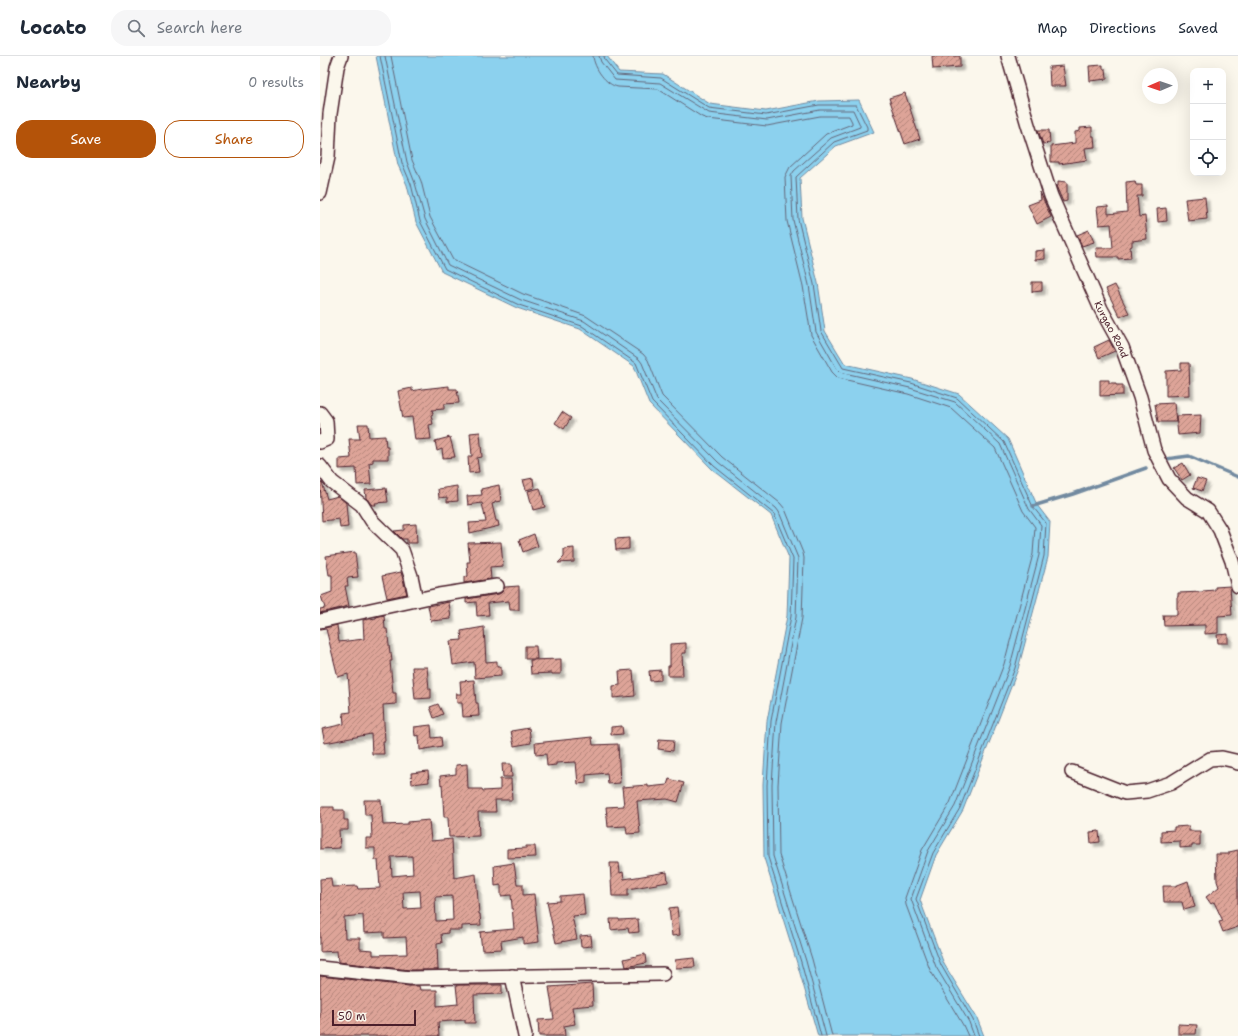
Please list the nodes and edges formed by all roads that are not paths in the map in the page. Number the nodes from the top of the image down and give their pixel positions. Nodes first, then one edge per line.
1 (341, 56) edge
2 (1008, 56) edge
3 (324, 157) edge
4 (320, 193) edge
5 (320, 413) edge
6 (320, 442) edge
7 (320, 466) edge
8 (497, 586) dead end
9 (1238, 586) edge
10 (416, 600) junction
11 (320, 621) edge
12 (1238, 763) edge
13 (1072, 772) dead end
14 (320, 968) edge
15 (663, 974) dead end
16 (512, 976) junction
17 (525, 1036) edge

1 - 3 street
2 - 9 street, Kurgao Road
3 - 4 street
5 - 6 street
7 - 10 street
8 - 10 street
10 - 11 street
12 - 13 street
14 - 16 street
15 - 16 street
16 - 17 street

